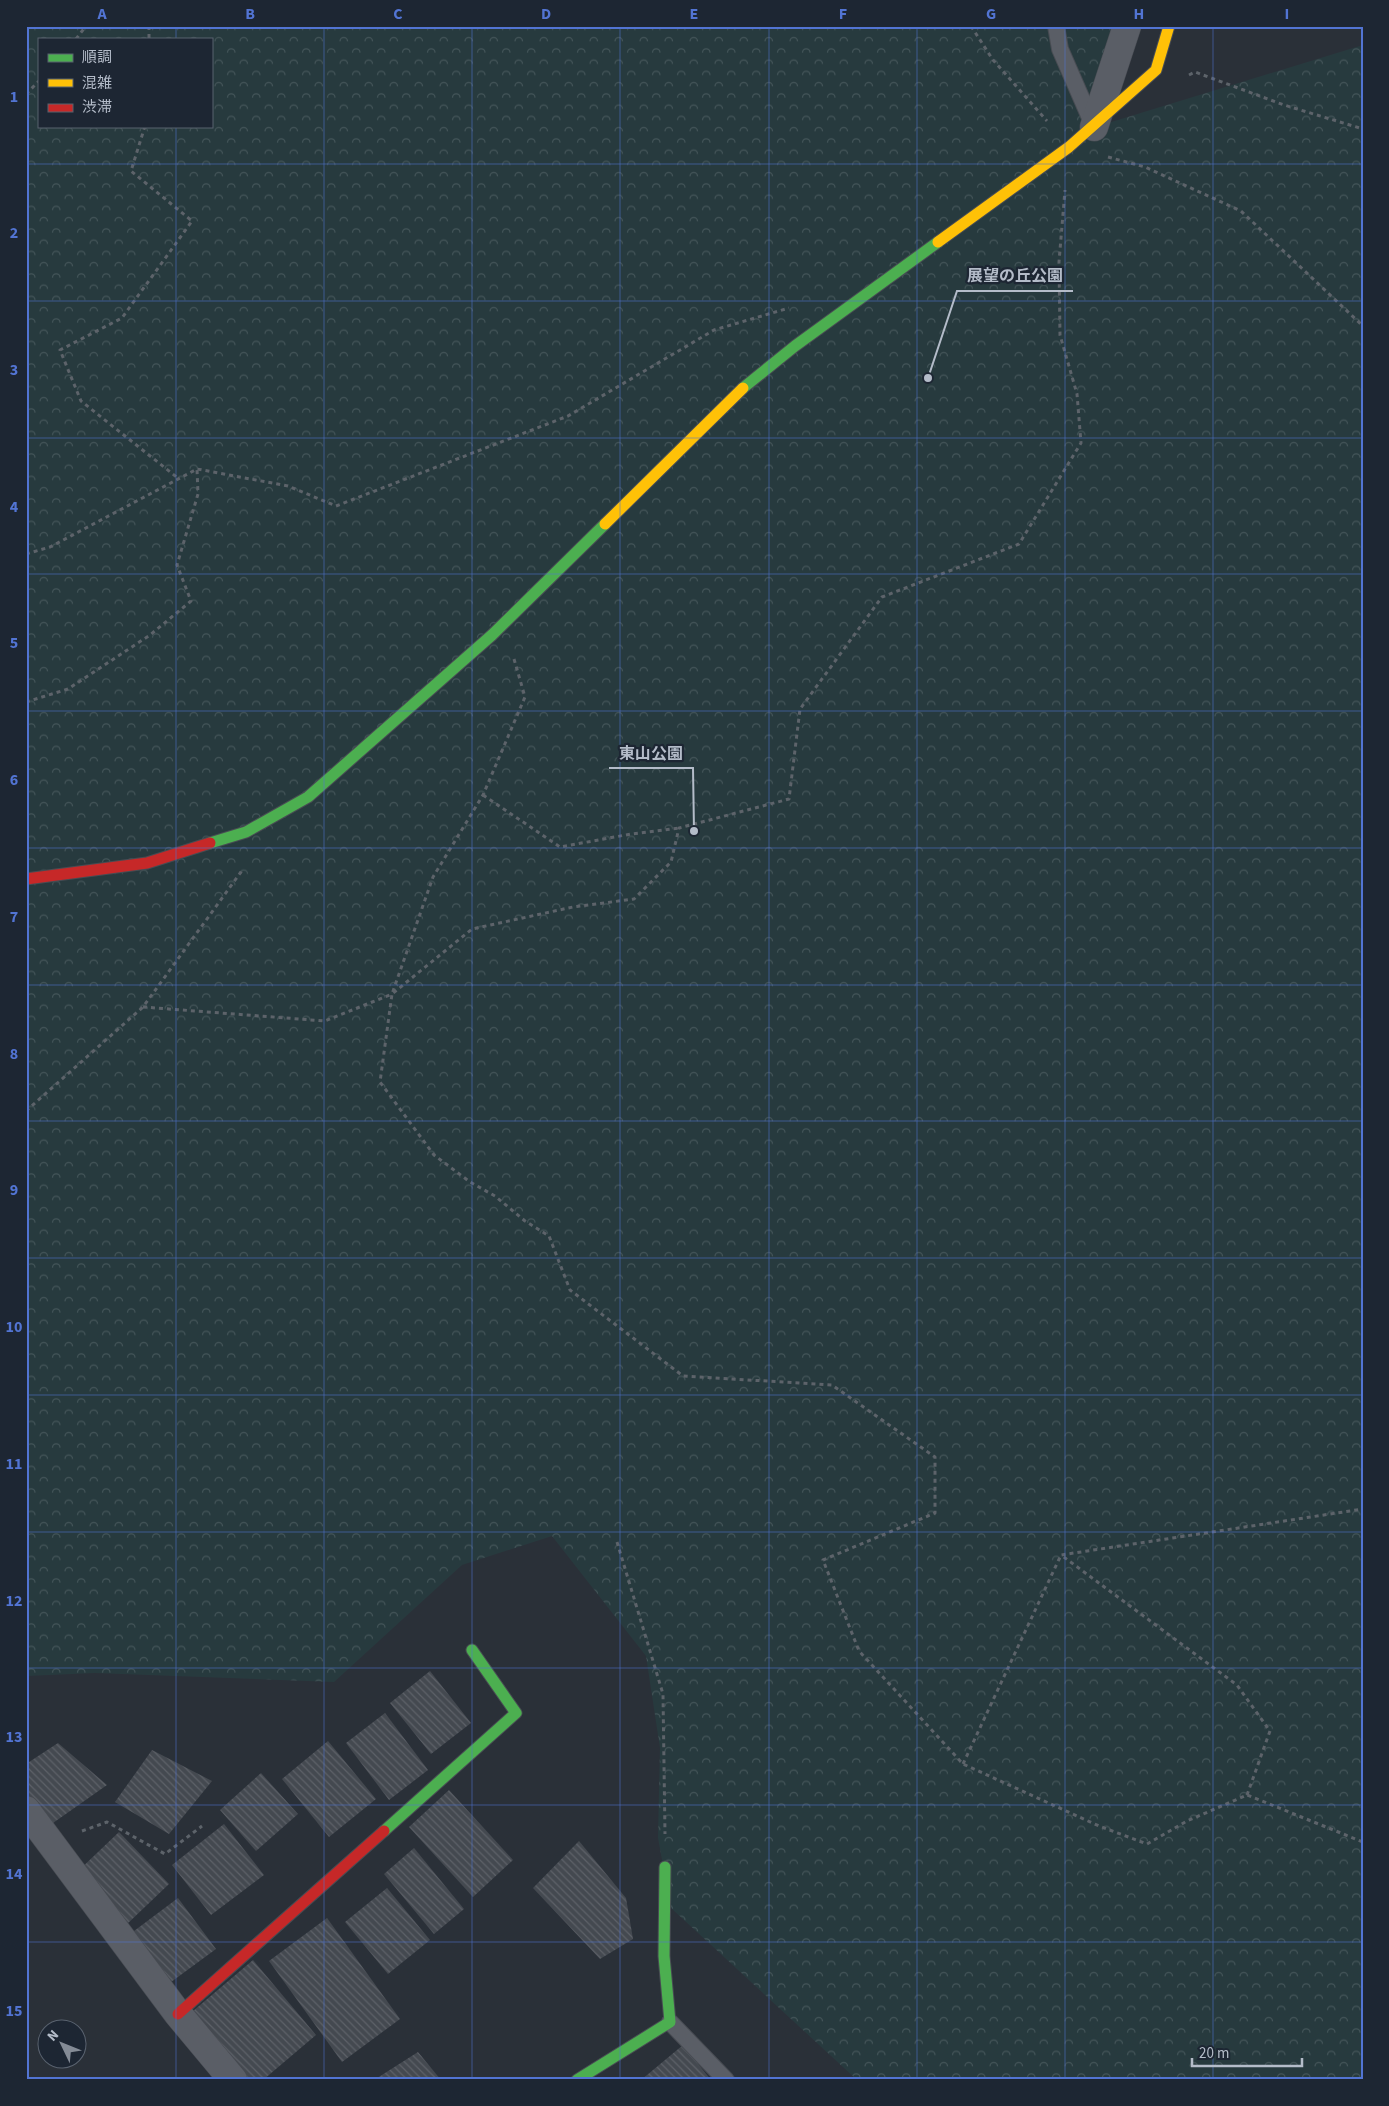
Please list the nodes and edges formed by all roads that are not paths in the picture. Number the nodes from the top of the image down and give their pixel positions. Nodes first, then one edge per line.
1 (1056, 26) edge
2 (1127, 26) edge
3 (1169, 26) edge
4 (1094, 127) junction
5 (26, 879) edge
6 (472, 1650) dead end
7 (26, 1810) edge
8 (665, 1867) road end
9 (178, 2014) junction
10 (670, 2022) junction
11 (233, 2080) edge
12 (577, 2080) edge
13 (726, 2080) edge

1 - 4 lane
2 - 4 street
3 - 4 street
4 - 5 street
6 - 9 street
7 - 9 street
8 - 10 street
9 - 11 street
10 - 12 street
10 - 13 lane

